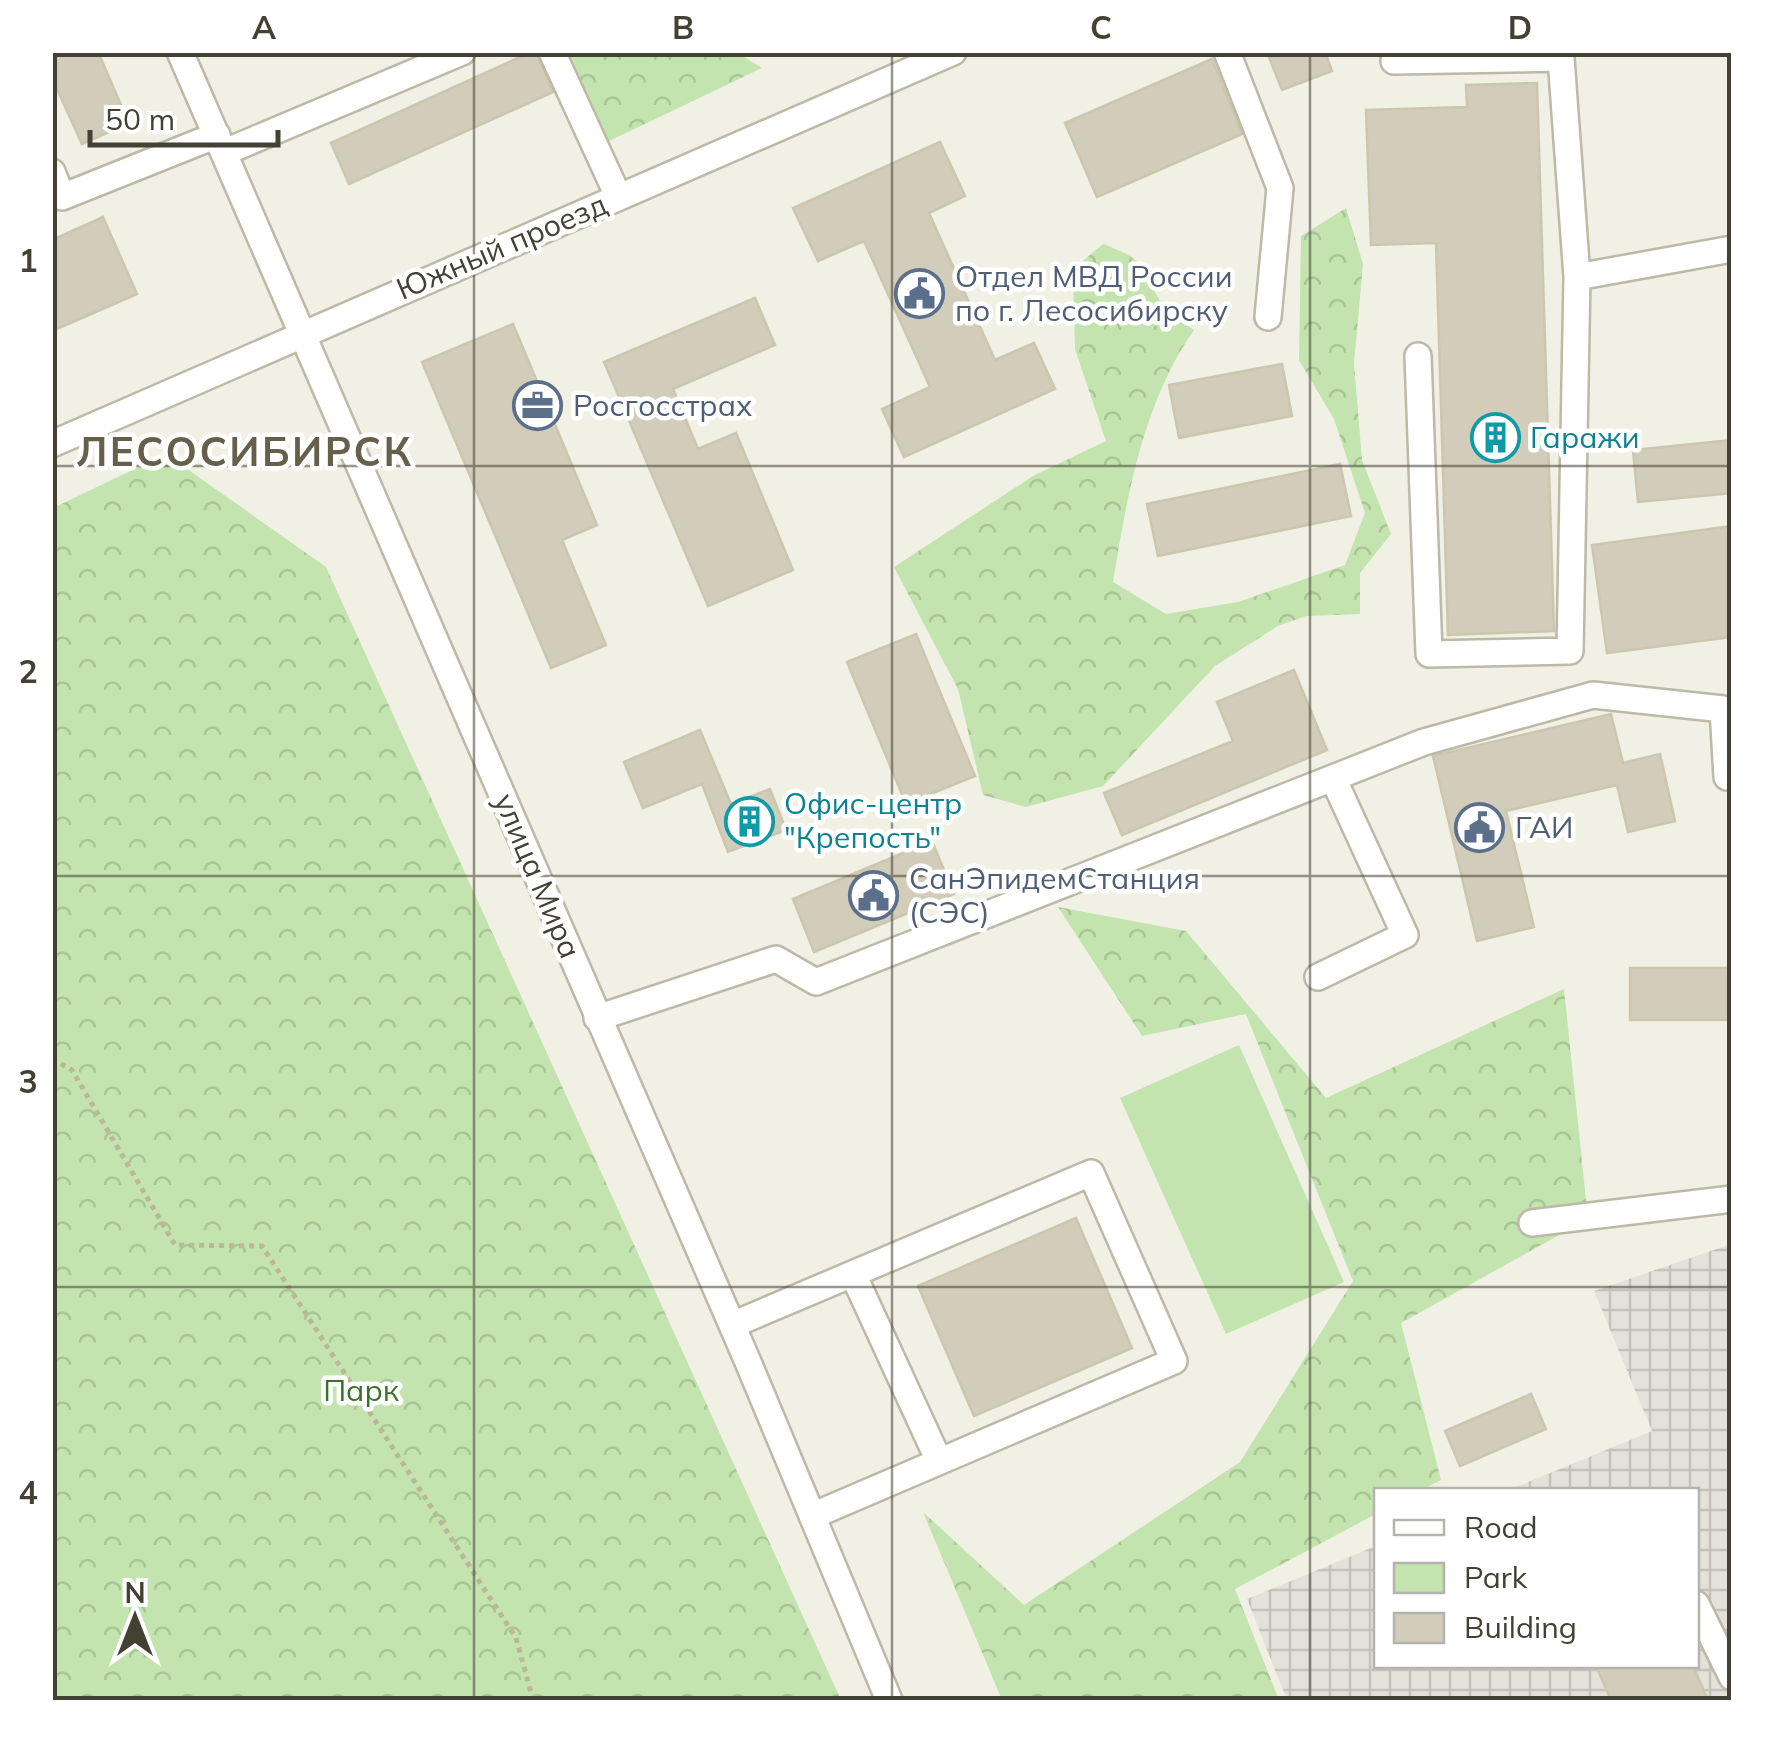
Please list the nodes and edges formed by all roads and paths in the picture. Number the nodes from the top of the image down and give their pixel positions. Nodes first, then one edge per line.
1 (180, 52) edge
2 (462, 52) edge
3 (552, 52) edge
4 (953, 52) edge
5 (1227, 52) edge
6 (1394, 61) dead end
7 (221, 143) junction
8 (52, 172) edge
9 (618, 196) junction
10 (57, 200) edge
11 (1732, 249) edge
12 (1577, 277) junction
13 (1268, 317) dead end
14 (305, 332) junction
15 (1418, 356) dead end
16 (52, 444) edge
17 (1732, 776) edge
18 (1333, 778) junction
19 (1318, 977) dead end
20 (597, 1018) junction
21 (52, 1059) edge
22 (1732, 1198) edge
23 (1532, 1223) dead end
24 (853, 1274) junction
25 (732, 1325) junction
26 (939, 1461) junction
27 (812, 1516) junction
28 (1699, 1610) edge
29 (1732, 1678) edge
30 (533, 1700) edge
31 (888, 1700) edge

1 - 7 street, улица Мира
2 - 7 street
3 - 9 street
4 - 9 street, Южный проезд
5 - 13 street
6 - 12 street
7 - 10 street
7 - 14 street, улица Мира
8 - 10 street
9 - 14 street, Южный проезд
11 - 12 street
12 - 15 street
14 - 16 street, Южный проезд
14 - 20 street, улица Мира
17 - 18 street
18 - 19 street
18 - 20 street
20 - 25 street, улица Мира
21 - 30 path
22 - 23 street
24 - 25 street
24 - 26 street
24 - 26 street
25 - 27 street, улица Мира
26 - 27 street
27 - 31 street, улица Мира
28 - 29 street

